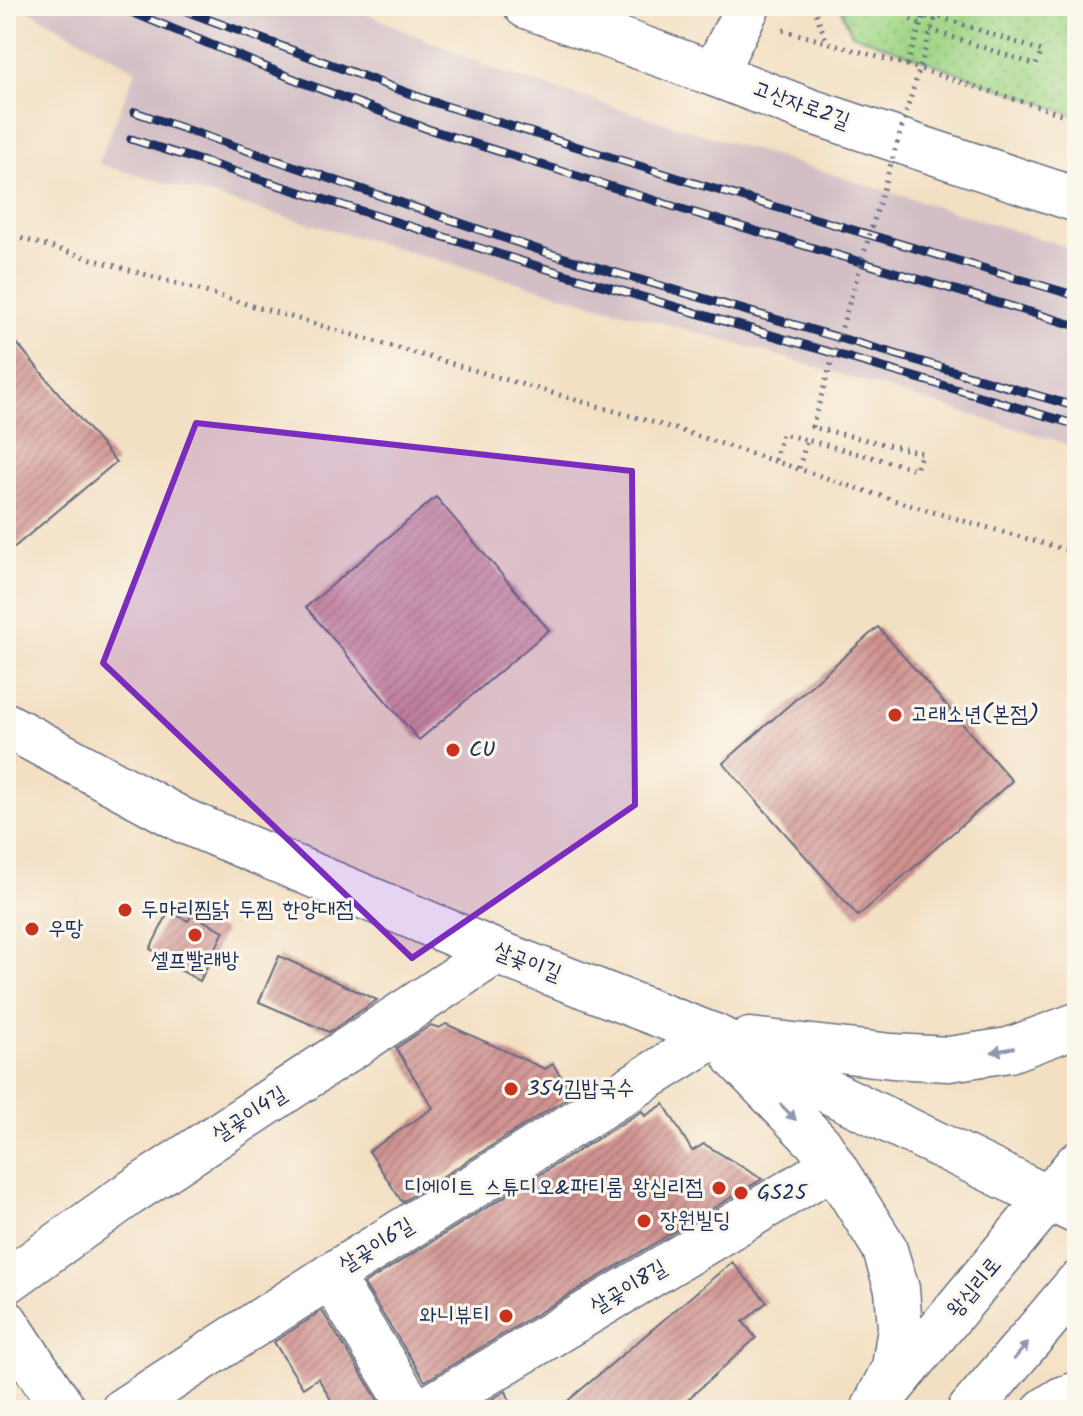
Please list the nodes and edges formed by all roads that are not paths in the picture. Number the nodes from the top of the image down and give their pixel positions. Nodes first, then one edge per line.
1 (526, 6) edge
2 (748, 6) edge
3 (714, 74) junction
4 (1077, 200) edge
5 (6, 725) edge
6 (496, 952) junction
7 (1077, 1025) edge
8 (714, 1036) junction
9 (1077, 1164) edge
10 (833, 1166) junction
11 (1063, 1205) edge
12 (330, 1276) junction
13 (6, 1282) edge
14 (1077, 1284) edge
15 (6, 1322) edge
16 (1077, 1394) edge
17 (873, 1409) edge
18 (64, 1410) edge
19 (123, 1410) edge
20 (413, 1410) edge
21 (425, 1410) edge
22 (970, 1410) edge
23 (1045, 1410) edge

1 - 3 street, 고산자로2길
2 - 3 street
3 - 4 street, 고산자로2길
5 - 6 street, 살곶이길
6 - 8 street, 살곶이길
6 - 13 street, 살곶이4길
7 -> 8 street
8 -> 10 street
8 - 11 street, 살곶이길
8 - 12 street, 살곶이6길
9 - 11 street, 왕십리로
10 - 17 street
10 - 21 street, 살곶이8길
11 - 17 street, 왕십리로
12 - 19 street, 살곶이6길
12 - 20 street
22 -> 14 street
15 - 18 street
16 - 23 street

